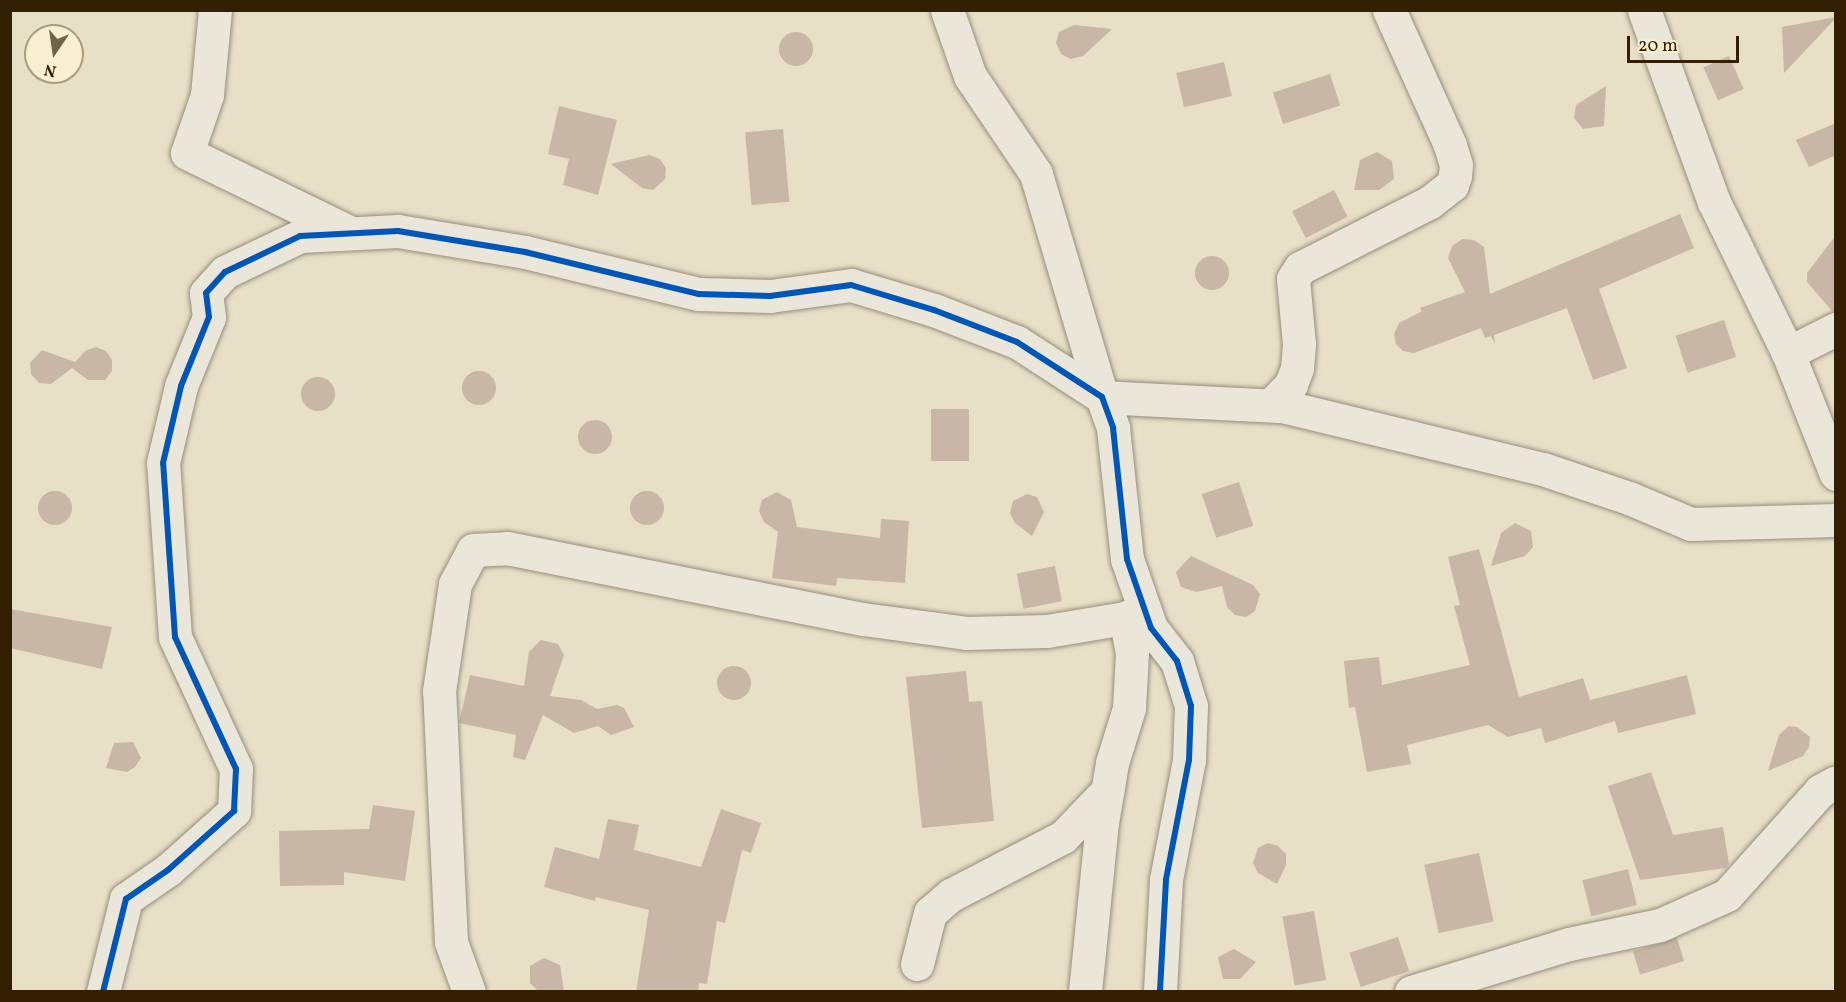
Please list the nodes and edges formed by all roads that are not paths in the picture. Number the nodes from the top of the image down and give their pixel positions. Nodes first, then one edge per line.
1 (215, 10) edge
2 (947, 10) edge
3 (1389, 10) edge
4 (1644, 10) edge
5 (354, 234) junction
6 (1836, 328) edge
7 (1788, 353) junction
8 (1102, 397) junction
9 (1272, 405) junction
10 (1836, 474) edge
11 (1836, 520) edge
12 (1135, 614) junction
13 (1836, 782) edge
14 (1107, 791) junction
15 (917, 964) dead end
16 (103, 992) edge
17 (469, 992) edge
18 (1085, 992) edge
19 (1160, 992) edge
20 (1411, 992) edge

1 - 5 street
2 - 8 street
3 - 9 street
4 - 7 street
5 - 8 street
5 - 16 street
6 - 7 street
7 - 10 street
8 - 9 street
8 - 12 street
9 - 11 street
12 - 14 street
12 - 17 street
12 - 19 street
13 - 20 street
14 - 15 street
14 - 18 street

